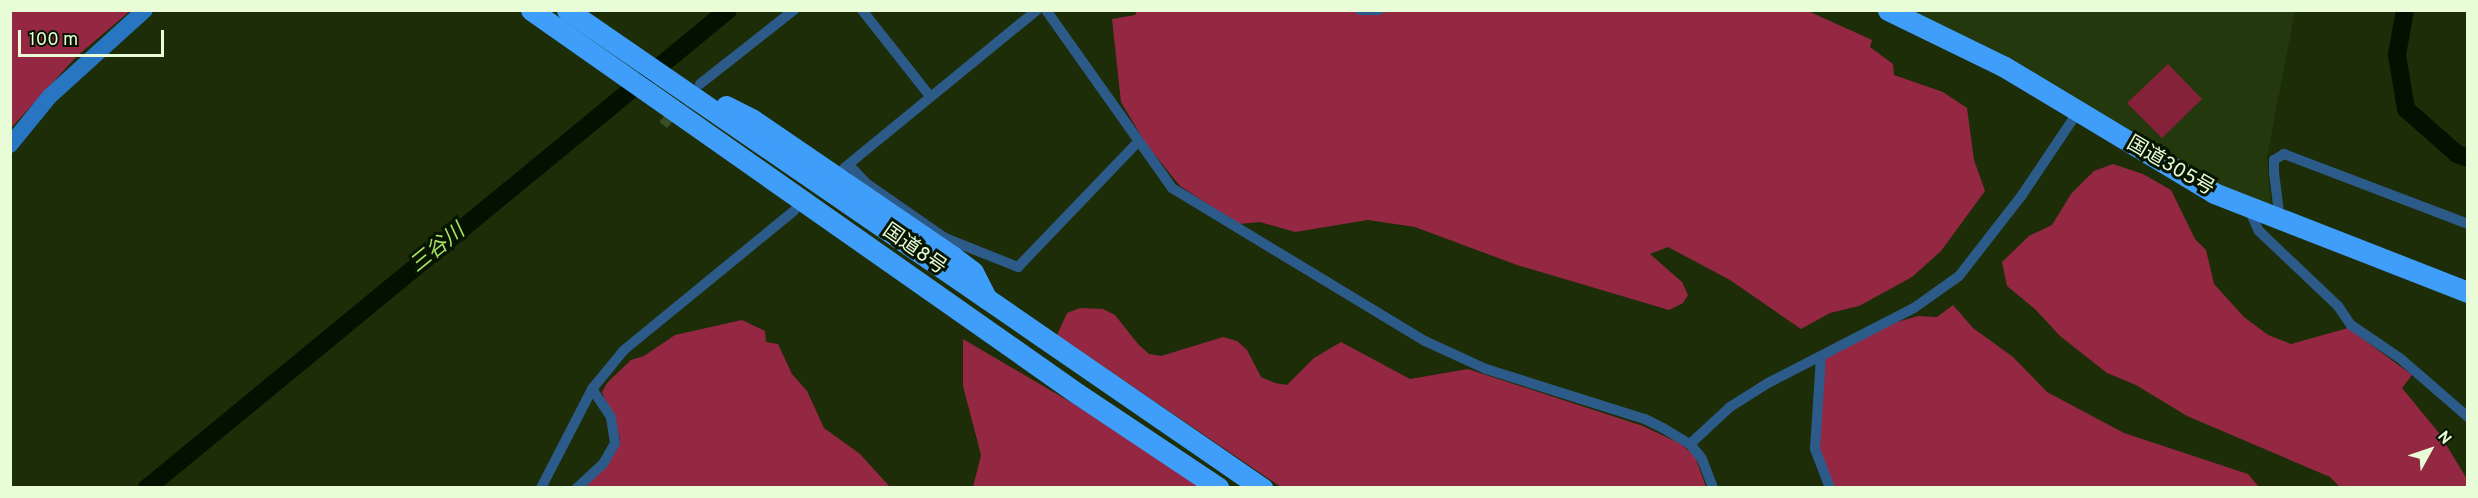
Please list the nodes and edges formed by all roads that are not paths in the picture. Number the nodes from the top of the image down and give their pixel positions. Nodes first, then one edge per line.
1 (146, 10) edge
2 (531, 10) edge
3 (567, 10) edge
4 (794, 10) edge
5 (862, 10) edge
6 (1036, 10) edge
7 (1046, 10) edge
8 (1360, 10) edge
9 (1379, 10) edge
10 (1888, 10) edge
11 (626, 63) junction
12 (700, 84) tunnel mouth
13 (930, 96) junction
14 (662, 101) junction
15 (708, 107) junction
16 (2077, 113) junction
17 (1137, 143) junction
18 (10, 145) edge
19 (842, 170) junction
20 (2248, 209) junction
21 (794, 211) junction
22 (2280, 221) junction
23 (2468, 224) edge
24 (2468, 292) edge
25 (988, 303) junction
26 (1821, 356) junction
27 (592, 388) junction
28 (1078, 394) junction
29 (2468, 417) edge
30 (1690, 444) junction
31 (541, 488) edge
32 (577, 488) edge
33 (1219, 488) edge
34 (1262, 488) edge
35 (1713, 488) edge
36 (1830, 488) edge

1 - 18 main road
2 - 11 highway, 国道8号
3 - 11 highway, 国道8号
4 - 12 street
5 - 13 street
6 - 13 street
7 - 17 street
8 - 9 street
10 - 16 highway, 国道305号
11 - 14 highway, 国道8号
11 - 15 highway, 国道8号
13 - 19 street
14 - 21 highway
14 - 28 highway, 国道8号
15 - 19 highway
15 - 25 highway, 国道8号
16 - 20 highway, 国道305号
16 - 26 street
17 - 19 street
17 - 30 street
19 - 25 highway
20 - 22 highway, 国道305号
20 - 29 street
21 - 27 street
21 - 28 highway
22 - 23 street
22 - 24 highway, 国道305号
25 - 34 highway, 国道8号
26 - 30 street
26 - 36 street
27 - 31 street
27 - 32 street
28 - 33 highway, 国道8号
30 - 35 street

